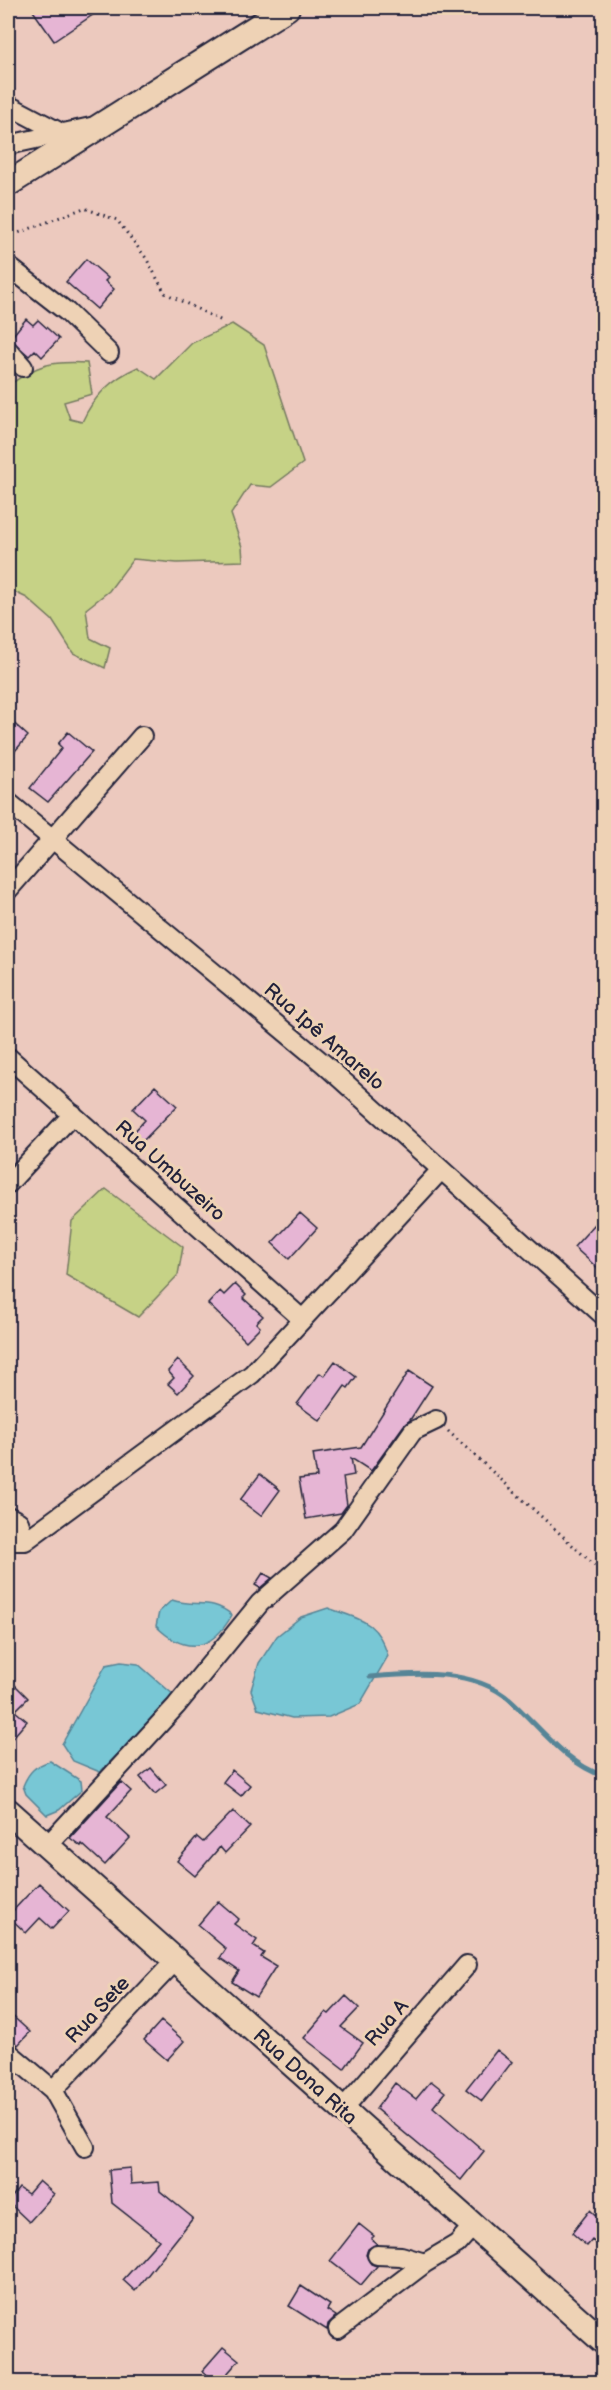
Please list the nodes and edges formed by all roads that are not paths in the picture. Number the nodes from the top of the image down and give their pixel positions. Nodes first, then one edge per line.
1 (287, 8) edge
2 (8, 105) edge
3 (104, 123) junction
4 (63, 134) junction
5 (8, 145) edge
6 (8, 184) edge
7 (8, 266) edge
8 (8, 350) edge
9 (109, 353) dead end
10 (23, 367) dead end
11 (142, 736) dead end
12 (8, 802) edge
13 (51, 840) junction
14 (8, 890) edge
15 (8, 1057) edge
16 (73, 1114) junction
17 (441, 1170) junction
18 (8, 1184) edge
19 (603, 1316) edge
20 (302, 1319) junction
21 (436, 1420) road end
22 (8, 1516) edge
23 (16, 1541) edge
24 (8, 1811) edge
25 (47, 1846) junction
26 (175, 1961) junction
27 (467, 1965) dead end
28 (8, 2052) edge
29 (53, 2090) junction
30 (342, 2110) junction
31 (85, 2147) dead end
32 (473, 2226) junction
33 (377, 2255) dead end
34 (425, 2263) junction
35 (338, 2329) dead end
36 (603, 2342) edge

1 - 3 main road
2 - 4 street
3 - 4 street
3 - 6 main road
4 - 5 street
7 - 9 street
8 - 10 street
11 - 13 street
12 - 13 street, Rua Ipê Amarelo
13 - 14 street
13 - 17 street, Rua Ipê Amarelo
15 - 16 street, Rua Umbuzeiro
16 - 18 street
16 - 20 street, Rua Umbuzeiro
17 - 19 street, Rua Ipê Amarelo
17 - 20 street
20 - 23 street
21 - 25 street
22 - 23 street
24 - 25 main road, Rua Dona Rita
25 - 26 main road, Rua Dona Rita
26 - 29 street, Rua Sete
26 - 30 main road, Rua Dona Rita
27 - 30 street, Rua A
28 - 29 street
29 - 31 street
30 - 32 main road, Rua Dona Rita
32 - 34 street
32 - 36 main road, Rua Dona Rita
33 - 34 street
34 - 35 street

